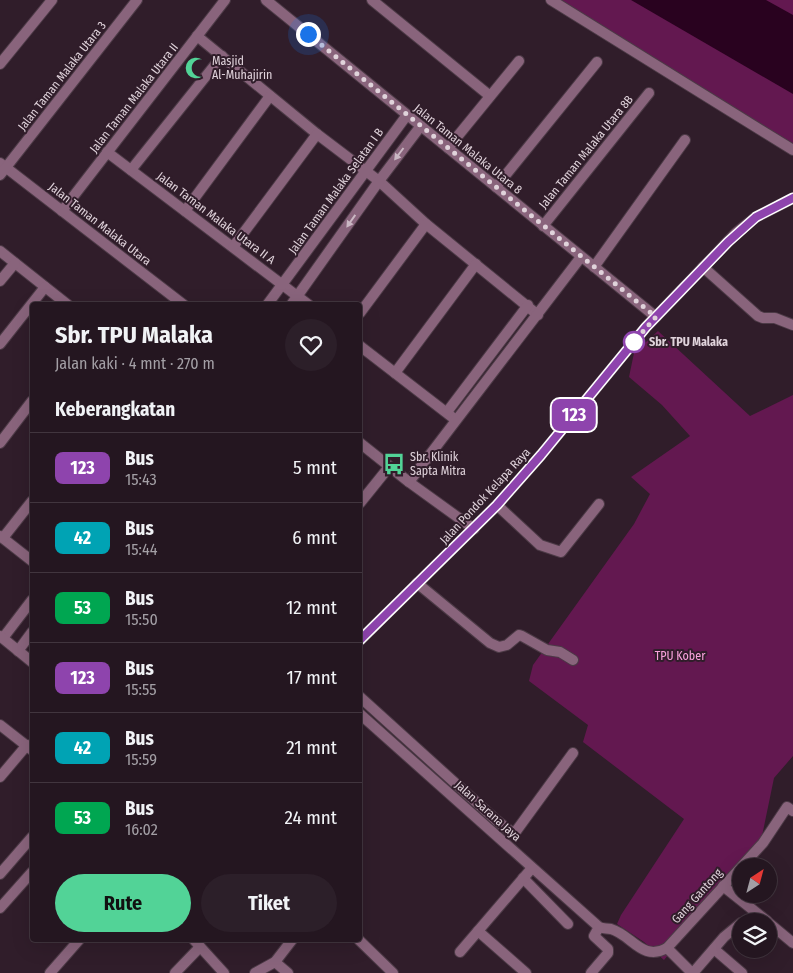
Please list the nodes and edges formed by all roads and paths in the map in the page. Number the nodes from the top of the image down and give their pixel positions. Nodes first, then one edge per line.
1 (52, 0) edge
2 (137, 0) edge
3 (225, 0) edge
4 (266, 0) edge
5 (372, 0) edge
6 (551, 0) edge
7 (197, 36) junction
8 (222, 56) junction
9 (519, 61) dead end
10 (597, 62) dead end
11 (0, 64) edge
12 (649, 93) dead end
13 (270, 96) junction
14 (490, 96) junction
15 (407, 115) junction
16 (420, 127) junction
17 (317, 134) junction
18 (684, 140) dead end
19 (448, 148) junction
20 (793, 150) edge
21 (107, 152) junction
22 (2, 169) edge
23 (131, 170) junction
24 (365, 170) junction
25 (379, 181) junction
26 (496, 187) junction
27 (793, 198) edge
28 (62, 211) junction
29 (185, 211) junction
30 (426, 224) junction
31 (543, 226) junction
32 (234, 247) junction
33 (0, 251) edge
34 (581, 257) junction
35 (15, 263) junction
36 (476, 264) junction
37 (594, 267) junction
38 (703, 268) junction
39 (0, 281) edge
40 (284, 285) junction
41 (45, 287) junction
42 (298, 296) junction
43 (33, 302) edge
44 (64, 302) edge
45 (180, 302) edge
46 (270, 302) edge
47 (293, 302) edge
48 (305, 302) edge
49 (528, 305) junction
50 (30, 306) edge
51 (362, 309) edge
52 (538, 315) junction
53 (656, 317) junction
54 (793, 325) edge
55 (0, 344) edge
56 (362, 348) edge
57 (395, 373) junction
58 (30, 404) edge
59 (447, 412) junction
60 (456, 420) junction
61 (0, 443) edge
62 (362, 445) edge
63 (389, 466) junction
64 (409, 482) junction
65 (362, 500) edge
66 (30, 503) edge
67 (599, 504) dead end
68 (497, 505) junction
69 (474, 529) junction
70 (2, 537) edge
71 (30, 559) edge
72 (417, 584) junction
73 (30, 602) edge
74 (30, 635) edge
75 (1, 637) edge
76 (362, 638) edge
77 (18, 651) junction
78 (30, 660) edge
79 (573, 660) dead end
80 (362, 699) edge
81 (362, 716) edge
82 (0, 725) edge
83 (30, 748) edge
84 (573, 753) dead end
85 (0, 777) edge
86 (793, 811) edge
87 (30, 839) edge
88 (532, 868) junction
89 (0, 874) edge
90 (30, 874) edge
91 (523, 878) junction
92 (723, 886) junction
93 (0, 908) edge
94 (753, 910) junction
95 (750, 913) edge
96 (757, 913) edge
97 (568, 924) dead end
98 (599, 927) junction
99 (732, 930) edge
100 (777, 930) edge
101 (478, 931) junction
102 (77, 942) edge
103 (290, 942) edge
104 (361, 942) edge
105 (793, 943) edge
106 (197, 944) edge
107 (667, 948) junction
108 (714, 948) junction
109 (460, 952) dead end
110 (275, 962) junction
111 (50, 973) edge
112 (176, 973) edge
113 (224, 973) edge
114 (255, 973) edge
115 (288, 973) edge
116 (394, 973) edge
117 (526, 973) edge
118 (591, 973) edge
119 (693, 973) edge
120 (742, 973) edge

1 - 11 street
2 - 22 street, Jalan Taman Malaka Utara 3
3 - 7 street, Jalan Taman Malaka Utara II
4 - 15 street, Jalan Taman Malaka Utara 8
5 - 14 street
6 - 20 street
7 - 8 street
7 - 21 street, Jalan Taman Malaka Utara II
8 - 13 street
8 - 23 street
9 - 14 street
10 - 26 street
12 - 31 street, Jalan Taman Malaka Utara 8B
13 - 17 street
13 - 29 street
14 - 19 street
15 - 16 street, Jalan Taman Malaka Utara 8
15 - 24 street, Jalan Taman Malaka Selatan I B
16 - 19 street, Jalan Taman Malaka Utara 8
16 -> 25 street
17 - 24 street
17 - 32 street
18 - 37 street
19 - 26 street, Jalan Taman Malaka Utara 8
21 - 23 street, Jalan Taman Malaka Utara II A
21 - 28 street, Jalan Taman Malaka Utara II
22 - 28 street, Jalan Taman Malaka Utara
23 - 29 street, Jalan Taman Malaka Utara II A
24 - 25 street
24 - 40 street, Jalan Taman Malaka Selatan I B
25 - 30 street
25 -> 42 street
26 - 31 street, Jalan Taman Malaka Utara 8
27 - 38 street, Jalan Pondok Kelapa Raya
28 - 45 street, Jalan Taman Malaka Utara
29 - 32 street, Jalan Taman Malaka Utara II A
30 - 36 street
30 - 51 street
31 - 34 street, Jalan Taman Malaka Utara 8
32 - 40 street, Jalan Taman Malaka Utara II A
33 - 35 street
34 - 37 street, Jalan Taman Malaka Utara 8
34 - 52 street
35 - 39 street
35 - 41 street
36 - 49 street
36 - 57 street
37 - 53 street, Jalan Taman Malaka Utara 8
38 - 53 street, Jalan Pondok Kelapa Raya
38 - 54 street
40 - 42 street, Jalan Taman Malaka Utara II A
40 - 46 street, Jalan Taman Malaka Selatan I B
41 - 43 street
41 - 44 street
42 - 47 street
42 - 48 street, Jalan Taman Malaka Utara II A
49 - 52 street
49 - 59 street
50 - 55 street
52 - 60 street
53 - 68 street, Jalan Pondok Kelapa Raya
56 - 57 street
57 - 59 street
58 - 61 street
59 - 60 street
60 - 64 street
62 - 63 street
63 - 64 street
63 - 65 street
64 - 69 street
66 - 70 street
67 - 68 street
68 - 69 street, Jalan Pondok Kelapa Raya
69 - 72 street, Jalan Pondok Kelapa Raya
70 - 71 street
72 - 76 street, Jalan Pondok Kelapa Raya
72 - 79 street
73 - 75 street
74 - 77 street
75 - 77 street
77 - 78 street
80 - 84 street
81 - 88 street, Jalan Sarana Jaya
82 - 83 street
83 - 85 street
86 - 92 street, Gang Gantong
87 - 89 street
88 - 91 street
88 - 98 street, Jalan Sarana Jaya
90 - 93 street
91 - 97 street
91 - 101 street
92 - 94 street
92 - 107 street, Gang Gantong
94 - 95 street
94 - 96 street
98 - 107 street
98 - 118 street
99 - 108 street
100 - 105 street
101 - 109 street
101 - 117 street
102 - 111 street
103 - 110 street
104 - 116 street
106 - 112 street
106 - 113 street
107 - 119 street
108 - 119 street
108 - 120 street
110 - 114 street
110 - 115 street

